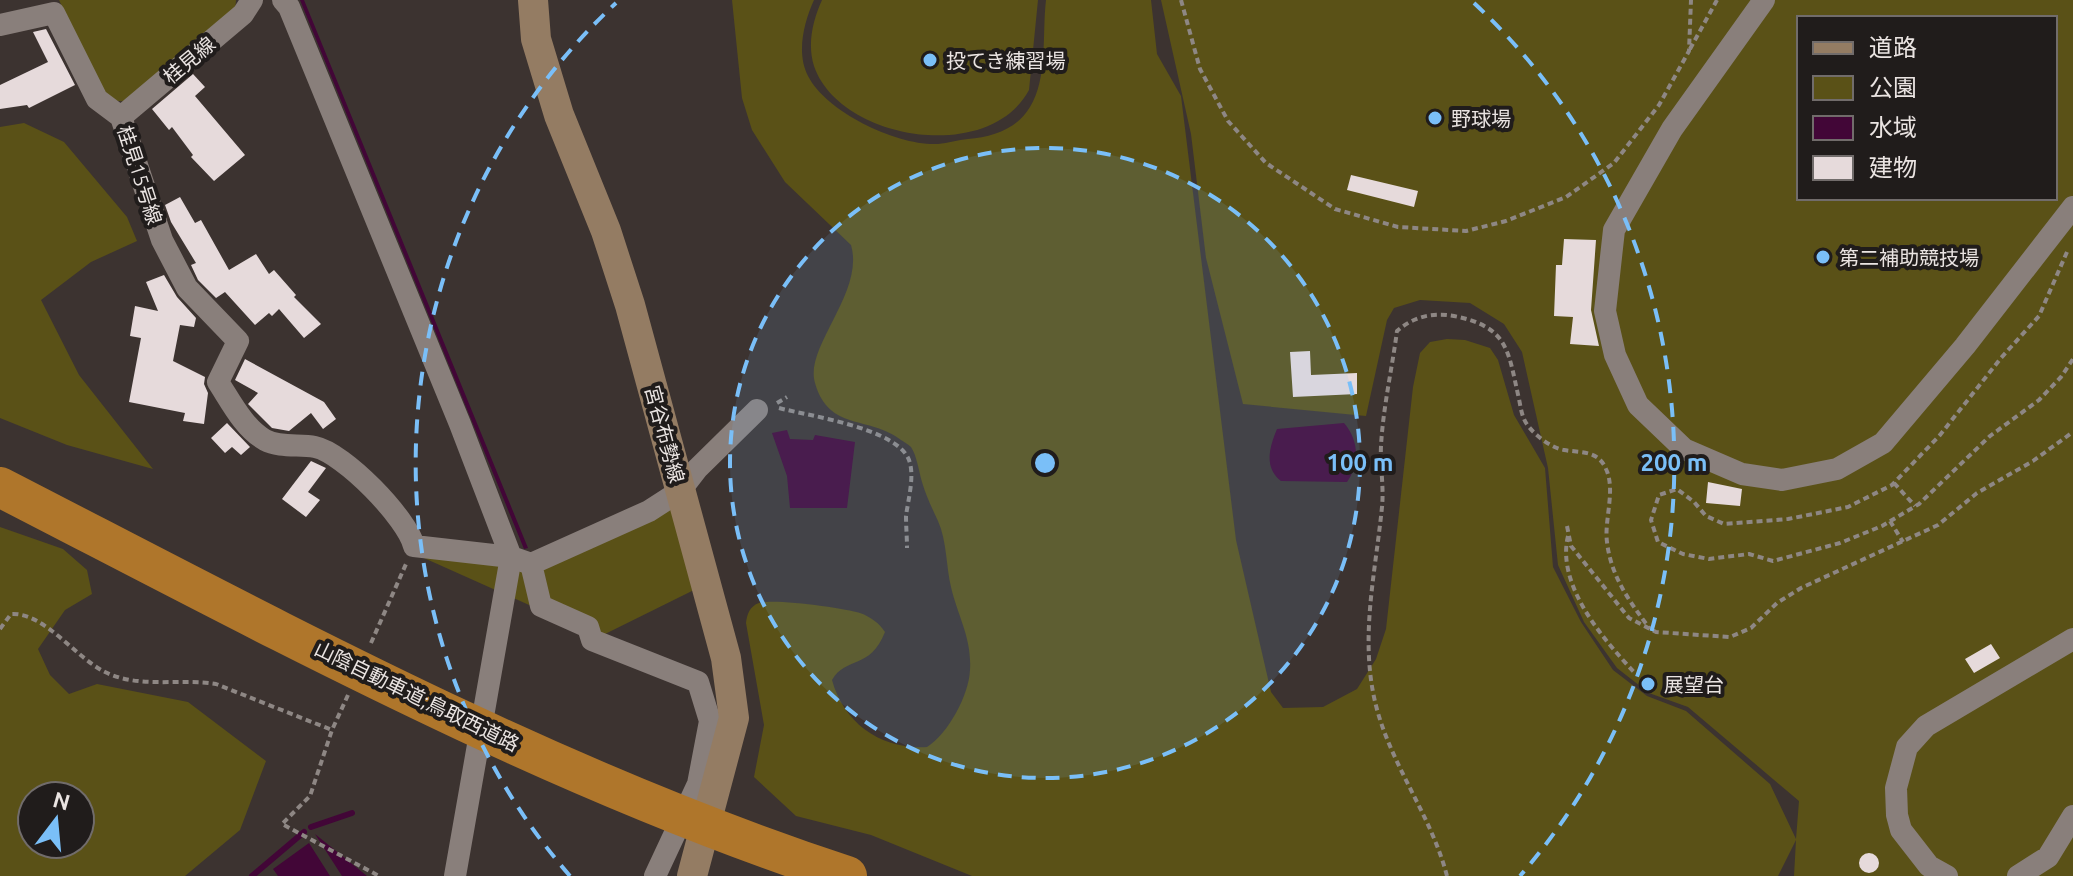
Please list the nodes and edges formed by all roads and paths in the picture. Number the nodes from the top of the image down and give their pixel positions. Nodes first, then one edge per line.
1 (252, 0) edge
2 (283, 0) edge
3 (533, 0) edge
4 (1181, 0) edge
5 (1691, 0) edge
6 (1717, 0) edge
7 (1764, 0) edge
8 (0, 25) edge
9 (1689, 51) junction
10 (121, 117) junction
11 (2073, 207) edge
12 (757, 410) joint
13 (2073, 432) edge
14 (1894, 483) dead end
15 (0, 487) edge
16 (680, 491) junction
17 (0, 502) edge
18 (1915, 506) dead end
19 (1890, 521) dead end
20 (1567, 526) dead end
21 (1569, 534) junction
22 (1903, 542) junction
23 (414, 546) junction
24 (907, 548) dead end
25 (521, 561) junction
26 (0, 629) edge
27 (1650, 629) junction
28 (281, 639) junction
29 (2073, 639) edge
30 (370, 645) dead end
31 (1634, 672) dead end
32 (351, 688) dead end
33 (332, 730) junction
34 (2073, 816) edge
35 (767, 857) junction
36 (379, 876) edge
37 (455, 876) edge
38 (655, 876) edge
39 (692, 876) edge
40 (802, 876) edge
41 (847, 876) edge
42 (1447, 876) edge
43 (1947, 876) edge
44 (2018, 876) edge

1 - 10 street, 桂見線
2 - 25 street
3 - 16 street, 宮谷布勢線
4 - 9 path
5 - 9 path
6 - 9 path
7 - 11 street
8 - 10 street, 桂見15号線
10 - 23 street, 桂見15号線
12 - 16 street
12 - 24 path
13 - 22 path
14 - 18 path
15 - 28 highway, 山陰自動車道;鳥取西道路
16 - 25 street
16 - 39 street, 宮谷布勢線
17 - 28 highway, 山陰自動車道;鳥取西道路
19 - 22 path
20 - 21 path
21 - 27 path
21 - 31 path
22 - 27 path
23 - 25 street
23 - 30 path
25 - 37 street
25 - 38 street
26 - 33 path
27 - 42 path
28 - 35 highway, 山陰自動車道;鳥取西道路
29 - 43 street
32 - 33 path
33 - 36 path
34 - 44 street
35 - 40 highway, 山陰自動車道;鳥取西道路
35 - 41 highway, 山陰自動車道;鳥取西道路

